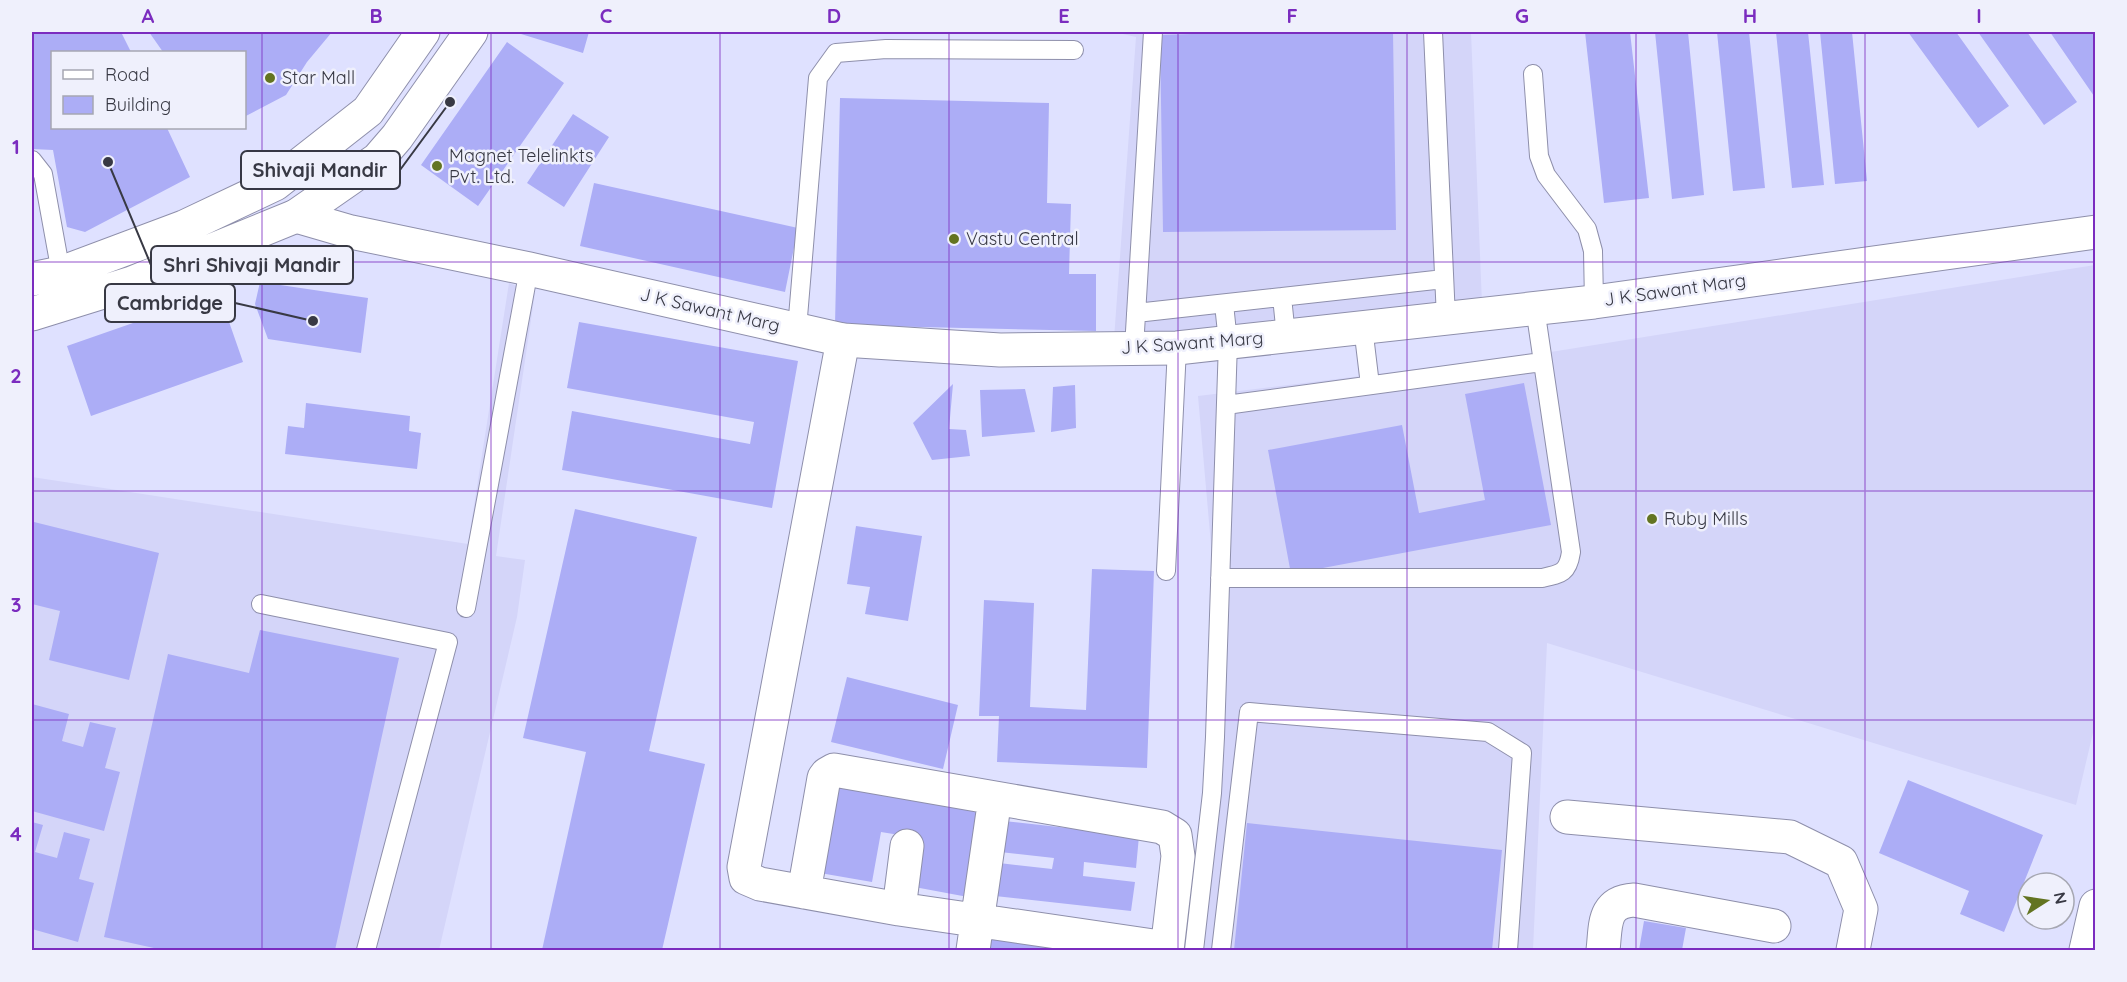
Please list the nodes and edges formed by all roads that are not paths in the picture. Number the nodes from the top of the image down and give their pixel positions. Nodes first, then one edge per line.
1 (423, 32) edge
2 (471, 32) edge
3 (1153, 32) edge
4 (1433, 32) edge
5 (1074, 50) dead end
6 (1533, 74) dead end
7 (32, 160) edge
8 (296, 216) junction
9 (2096, 232) edge
10 (529, 269) junction
11 (46, 276) edge
12 (1444, 279) junction
13 (1282, 297) junction
14 (1594, 302) junction
15 (1224, 304) junction
16 (1534, 308) junction
17 (32, 314) edge
18 (1136, 314) junction
19 (1446, 318) junction
20 (1362, 327) junction
21 (797, 329) junction
22 (1286, 336) junction
23 (843, 340) junction
24 (1228, 342) junction
25 (1134, 348) junction
26 (1177, 348) junction
27 (1542, 362) junction
28 (1370, 385) junction
29 (1226, 405) junction
30 (1166, 571) dead end
31 (1220, 578) junction
32 (261, 604) dead end
33 (466, 608) dead end
34 (995, 798) junction
35 (1567, 817) dead end
36 (908, 846) dead end
37 (804, 892) junction
38 (2096, 906) edge
39 (899, 909) junction
40 (1774, 926) dead end
41 (975, 936) edge
42 (1176, 950) edge
43 (366, 951) edge
44 (1221, 951) edge
45 (1508, 951) edge
46 (1603, 951) edge
47 (1853, 951) edge
48 (2086, 951) edge

1 - 11 street
2 - 8 street
3 - 18 lane
4 - 12 lane
5 - 21 lane
6 - 14 lane
7 - 11 lane
8 - 10 street, J K Sawant Marg
8 - 17 street
9 - 14 street, J K Sawant Marg
10 - 21 street, J K Sawant Marg
10 - 33 lane
12 - 13 lane
12 - 19 lane
13 - 15 lane
13 - 22 lane
14 - 16 street, J K Sawant Marg
15 - 18 lane
15 - 24 lane
16 - 19 street, J K Sawant Marg
16 - 27 lane
18 - 25 lane
19 - 20 street, J K Sawant Marg
20 - 22 street, J K Sawant Marg
20 - 28 lane
21 - 23 street, J K Sawant Marg
22 - 24 street, J K Sawant Marg
23 - 25 street, J K Sawant Marg
23 - 37 street
24 - 26 street, J K Sawant Marg
24 - 29 lane
25 - 26 street, J K Sawant Marg
26 - 30 lane
27 - 28 lane
27 - 31 lane
28 - 29 lane
29 - 31 lane
31 - 42 lane
32 - 43 lane
34 - 37 street
34 - 41 street
34 - 42 street
35 - 47 street
36 - 39 street
37 - 39 street
38 - 48 street
39 - 41 street
40 - 46 street
41 - 42 street
44 - 45 lane

